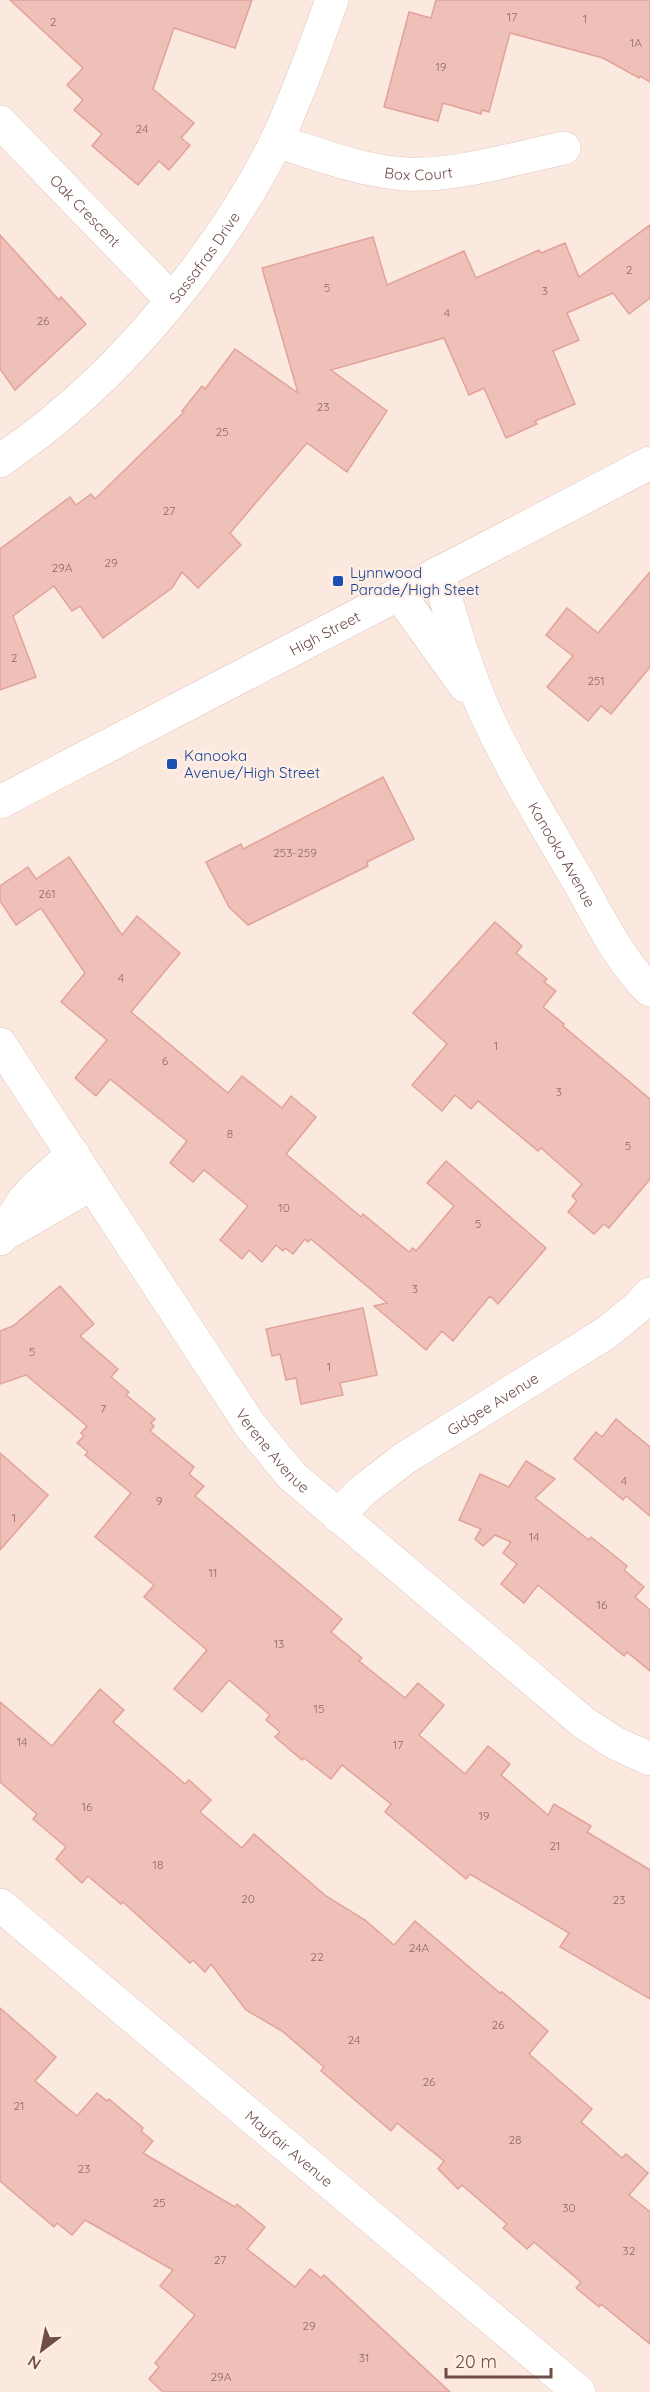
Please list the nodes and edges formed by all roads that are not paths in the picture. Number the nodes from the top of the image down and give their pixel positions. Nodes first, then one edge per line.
1 (332, 0) edge
2 (0, 122) edge
3 (276, 141) junction
4 (564, 148) dead end
5 (172, 300) junction
6 (0, 461) edge
7 (650, 463) edge
8 (438, 573) junction
9 (399, 594) junction
10 (485, 711) junction
11 (0, 802) edge
12 (650, 990) edge
13 (0, 1044) edge
14 (73, 1154) junction
15 (92, 1184) junction
16 (2, 1237) edge
17 (650, 1294) edge
18 (338, 1516) junction
19 (650, 1759) edge
20 (0, 1905) edge
21 (579, 2392) edge

1 - 3 street, Sassafras Drive
2 - 5 street, Oak Crescent
3 - 4 street, Box Court
3 - 5 street, Sassafras Drive
5 - 6 street, Sassafras Drive
7 - 8 street, High Street
8 - 9 street, High Street
8 - 10 street, Kanooka Avenue
9 - 10 street, Kanooka Avenue
9 - 11 street, High Street
10 - 12 street, Kanooka Avenue
13 - 14 street, Verene Avenue
14 - 15 street, Verene Avenue
14 - 16 street
15 - 16 street
15 - 18 street, Verene Avenue
17 - 18 street, Gidgee Avenue
18 - 19 street, Verene Avenue
20 - 21 street, Mayfair Avenue

